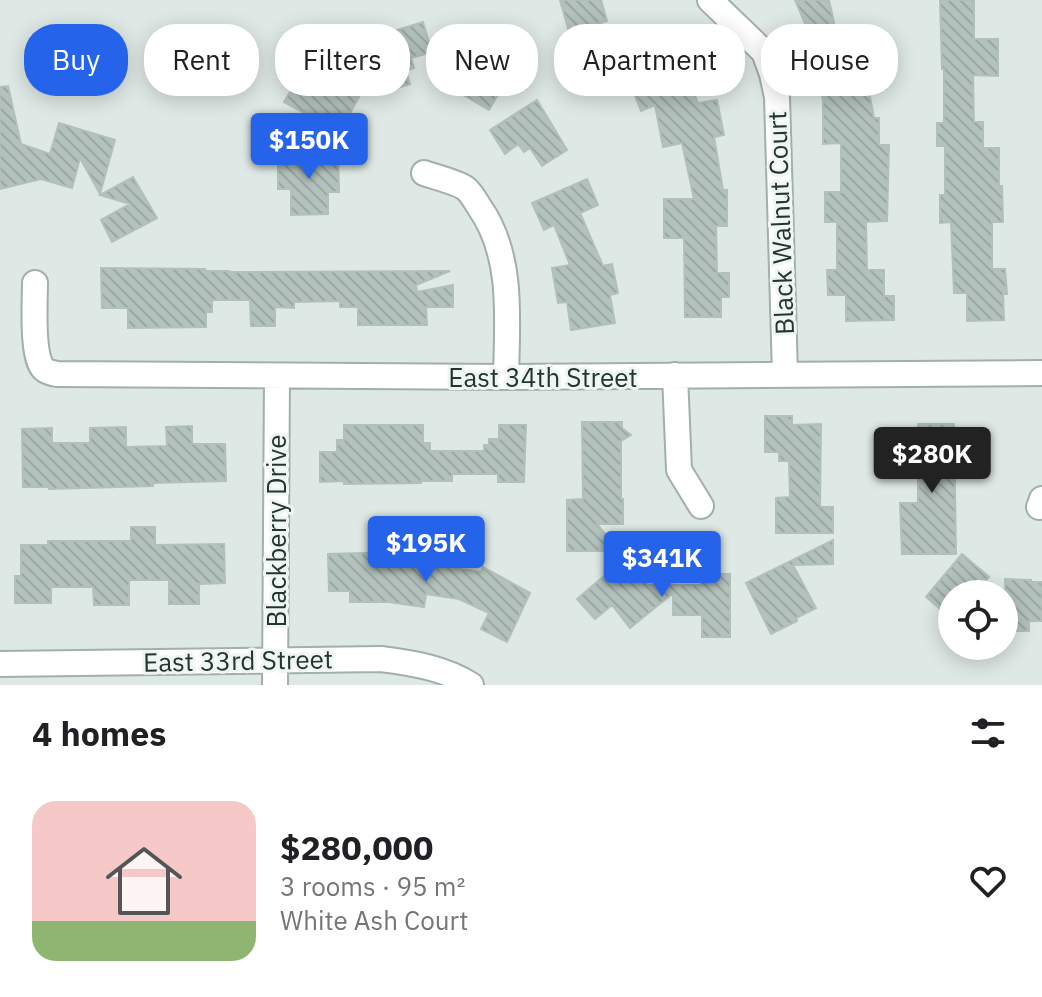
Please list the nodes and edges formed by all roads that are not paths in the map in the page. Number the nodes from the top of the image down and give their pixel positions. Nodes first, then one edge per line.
1 (710, 0) edge
2 (424, 173) dead end
3 (35, 283) dead end
4 (1042, 373) edge
5 (675, 375) junction
6 (785, 375) junction
7 (277, 377) junction
8 (506, 377) junction
9 (701, 506) dead end
10 (275, 660) junction
11 (0, 664) edge
12 (275, 685) edge
13 (471, 685) edge

1 - 6 street, Black Walnut Court
2 - 8 street
3 - 7 street, East 34th Street
4 - 6 street, East 34th Street
5 - 6 street, East 34th Street
5 - 8 street, East 34th Street
5 - 9 street
7 - 8 street, East 34th Street
7 - 10 street, Blackberry Drive
10 - 11 street, East 33rd Street
10 - 12 street, Blackberry Drive
10 - 13 street, East 33rd Street

